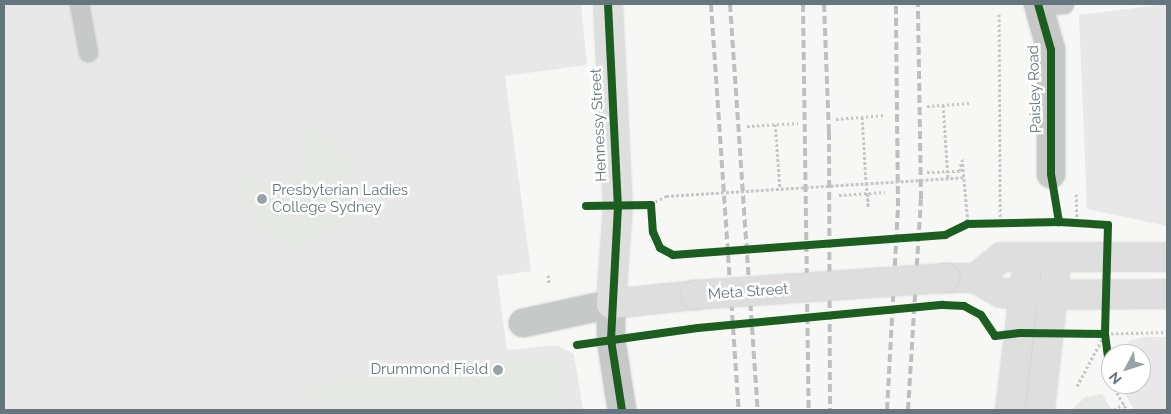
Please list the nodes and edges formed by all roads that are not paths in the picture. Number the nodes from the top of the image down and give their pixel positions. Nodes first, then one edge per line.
1 (79, 4) edge
2 (608, 4) edge
3 (1047, 5) edge
4 (88, 52) dead end
5 (1051, 174) road end
6 (1028, 257) junction
7 (1055, 257) junction
8 (1167, 257) edge
9 (975, 278) junction
10 (1055, 294) junction
11 (1167, 294) edge
12 (1025, 295) junction
13 (611, 304) junction
14 (523, 323) dead end
15 (622, 410) edge
16 (1010, 410) edge
17 (1040, 410) edge

1 - 4 lane
2 - 13 street, Hennessy Street
3 - 5 street, Paisley Road
6 - 7 street
6 - 9 street
6 - 12 street
7 - 8 street
7 - 10 street
9 - 12 street
9 - 13 street, Meta Street, bridge
10 - 11 street
10 - 12 street
10 - 17 street
12 - 16 street
13 - 14 street, Meta Street
13 - 15 street

